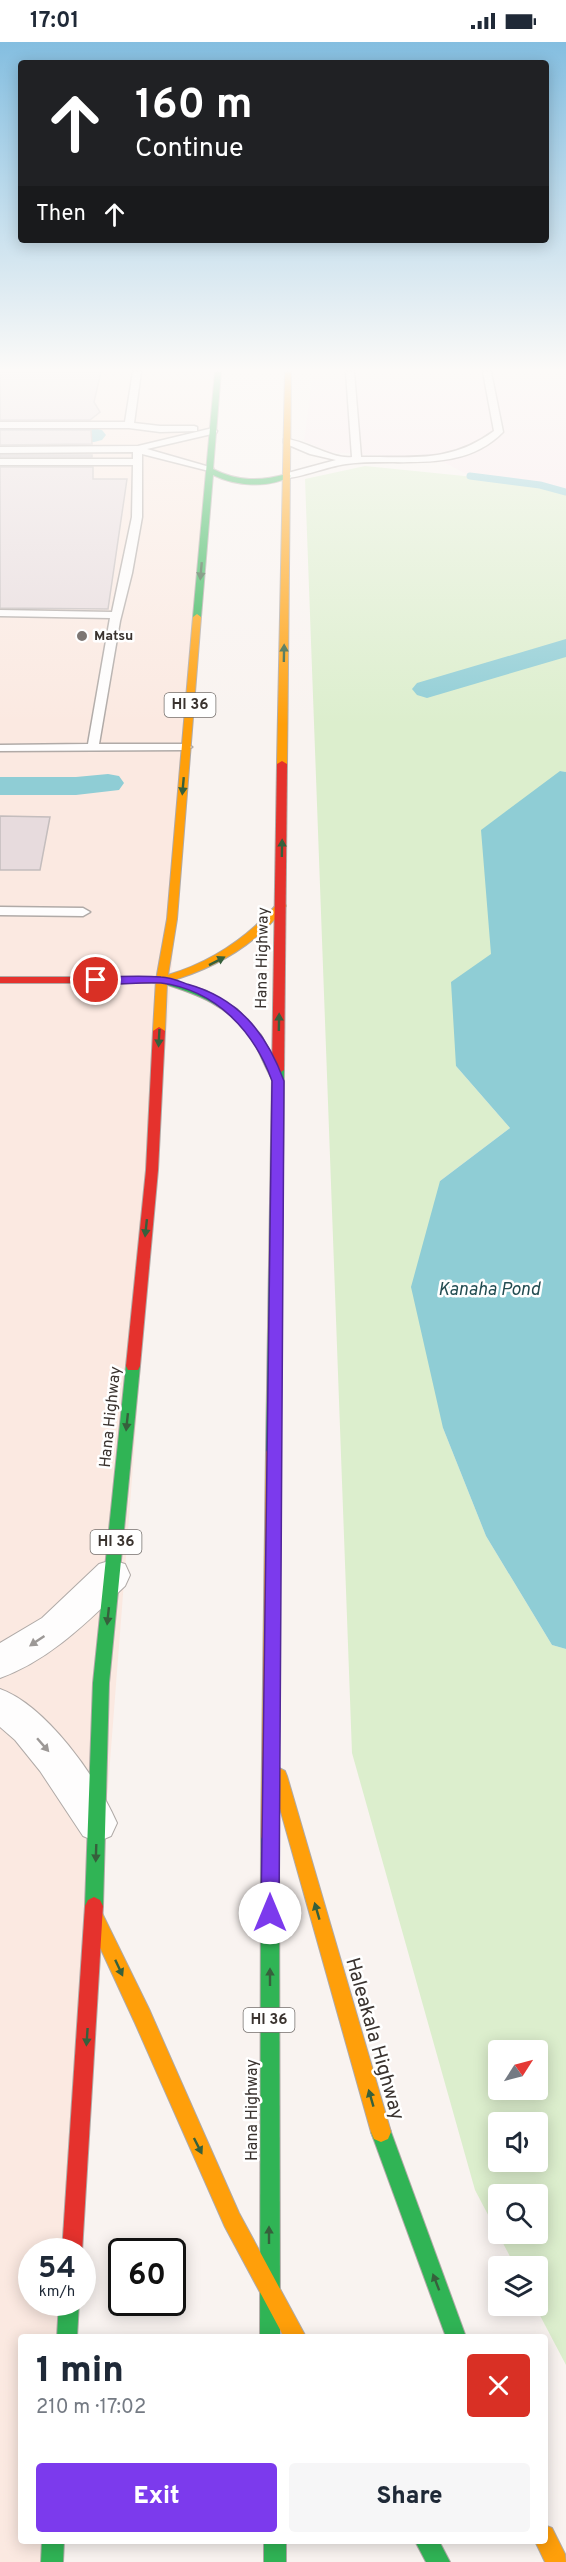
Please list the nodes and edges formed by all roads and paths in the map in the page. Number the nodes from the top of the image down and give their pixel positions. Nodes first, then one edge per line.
1 (137, 490) edge
2 (208, 490) edge
3 (287, 490) edge
4 (0, 613) edge
5 (117, 615) junction
6 (186, 747) junction
7 (0, 748) edge
8 (93, 748) junction
9 (281, 906) junction
10 (0, 911) edge
11 (83, 912) dead end
12 (0, 980) edge
13 (162, 980) junction
14 (278, 1081) junction
15 (112, 1575) junction
16 (0, 1662) edge
17 (0, 1706) edge
18 (270, 1746) junction
19 (97, 1822) junction
20 (94, 1915) junction
21 (73, 2238) edge
22 (269, 2294) junction
23 (68, 2316) edge
24 (67, 2334) edge
25 (270, 2334) edge
26 (294, 2334) edge
27 (455, 2334) edge
28 (53, 2544) edge
29 (275, 2544) edge
30 (428, 2544) edge
31 (548, 2544) edge
32 (52, 2562) edge
33 (275, 2562) edge
34 (439, 2562) edge
35 (557, 2562) edge

1 - 5 lane
2 -> 6 main road, Hana Highway / HI 36
9 -> 3 main road, Hana Highway / HI 36
4 - 5 lane
5 - 8 lane
6 - 8 lane
6 -> 13 main road, Hana Highway / HI 36
7 - 8 lane
13 -> 9 main road
14 -> 9 main road, Hana Highway / HI 36
10 - 11 lane
12 - 13 main road
13 - 14 main road, HI 36
13 -> 15 main road, Hana Highway / HI 36
14 - 18 main road, Hana Highway / HI 36
15 -> 16 street
15 -> 19 main road, Hana Highway / HI 36
17 -> 19 street
22 -> 18 main road, Hana Highway / HI 36
27 -> 18 main road, Haleakala Highway
19 -> 20 main road, Hana Highway / HI 36
20 -> 21 main road, Hana Highway / HI 36
20 -> 22 main road
22 - 25 main road, Hana Highway / HI 36
22 - 26 main road
23 - 24 main road
28 - 32 main road
29 - 33 main road
30 - 34 main road
31 - 35 main road

